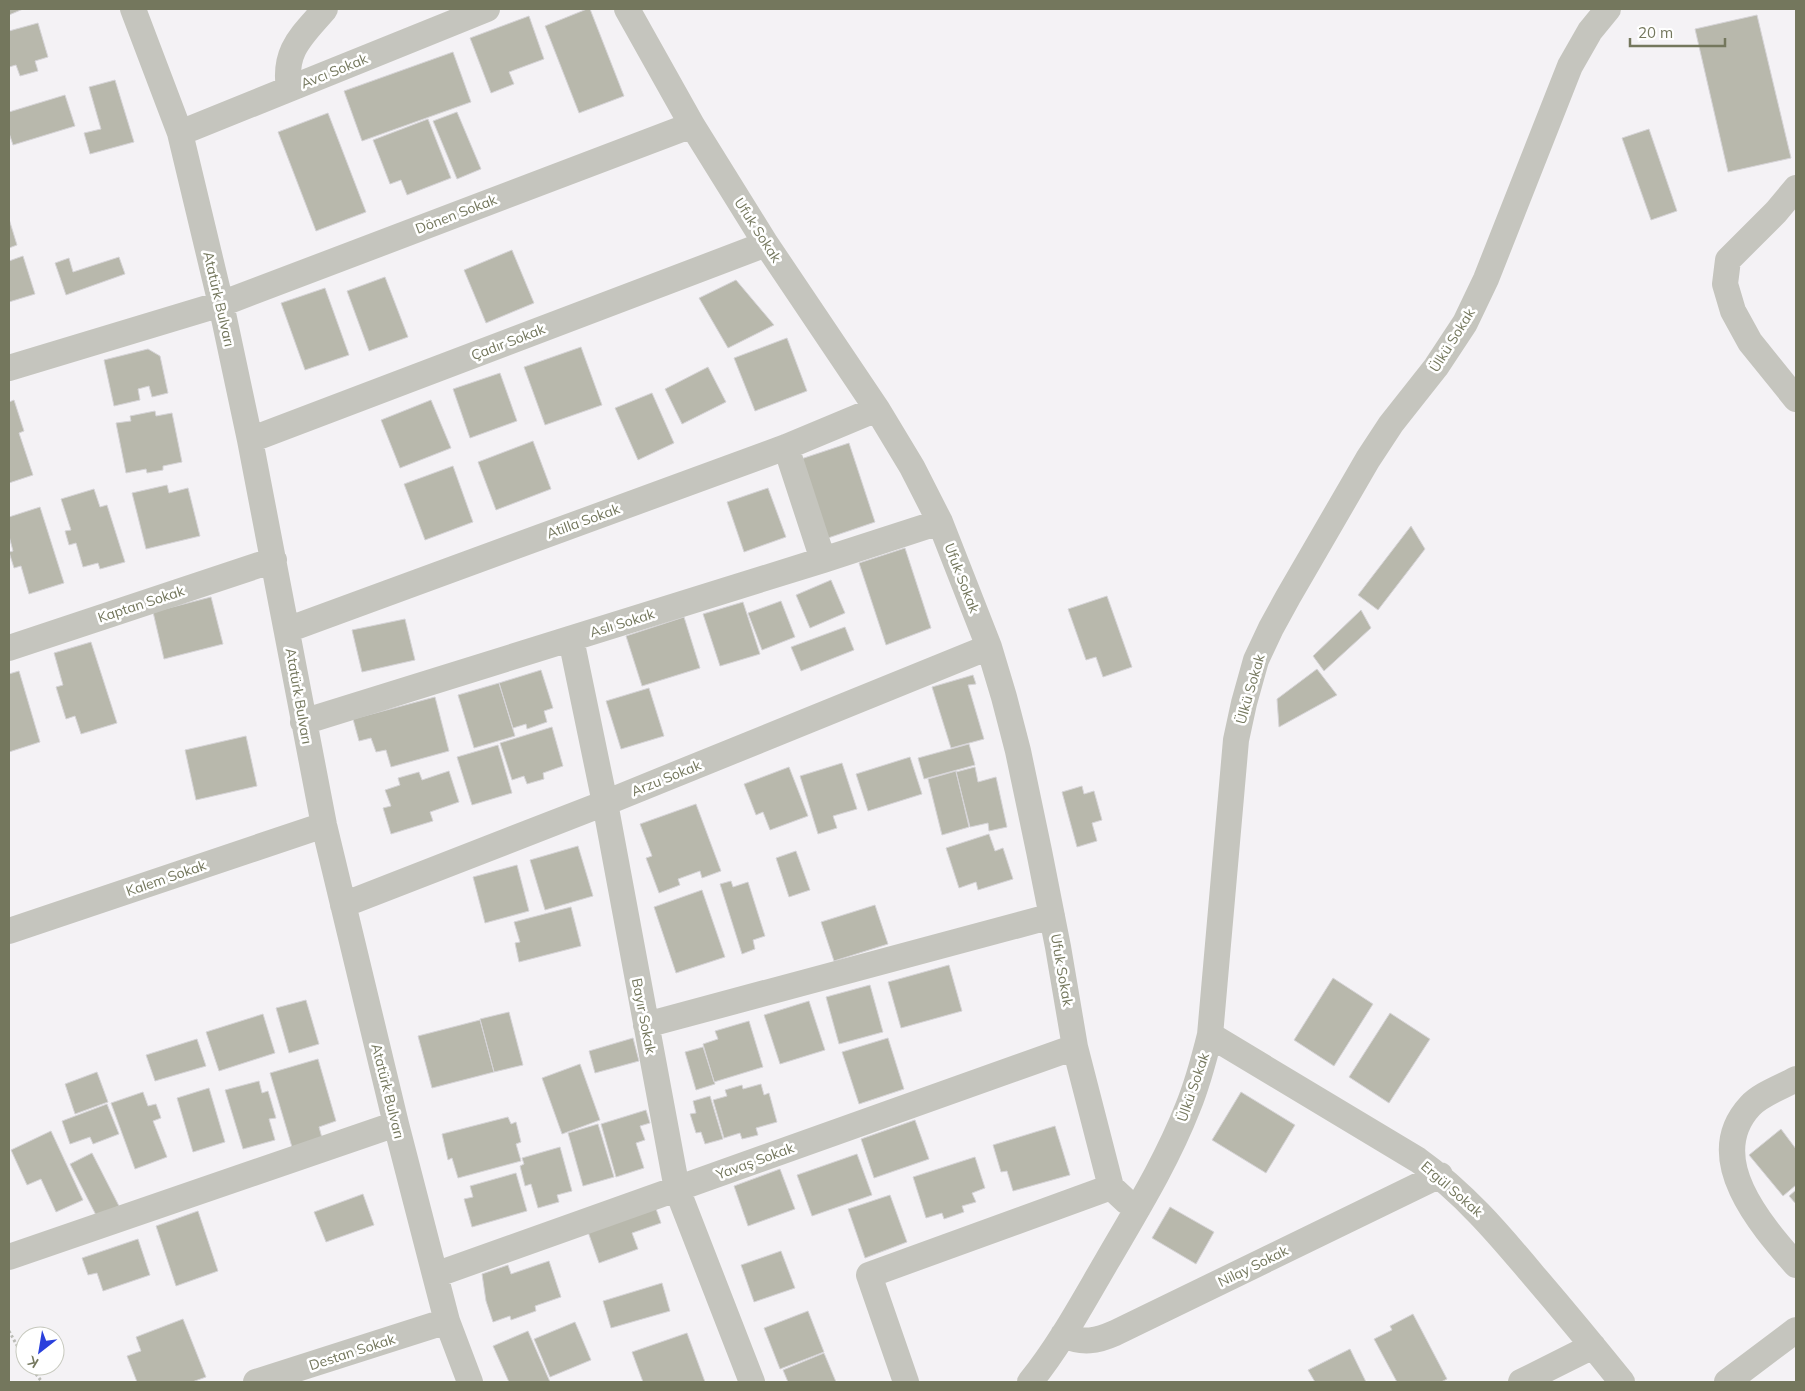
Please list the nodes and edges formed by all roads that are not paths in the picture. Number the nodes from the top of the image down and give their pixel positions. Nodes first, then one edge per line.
1 (133, 9) edge
2 (325, 9) edge
3 (487, 9) edge
4 (627, 9) edge
5 (1608, 9) edge
6 (289, 89) junction
7 (692, 125) junction
8 (180, 133) junction
9 (1796, 188) edge
10 (766, 244) junction
11 (221, 304) junction
12 (9, 368) edge
13 (1796, 399) edge
14 (877, 409) junction
15 (250, 440) junction
16 (786, 447) junction
17 (940, 522) junction
18 (274, 560) junction
19 (824, 560) junction
20 (287, 630) junction
21 (571, 639) junction
22 (9, 648) edge
23 (989, 648) junction
24 (303, 722) junction
25 (605, 803) junction
26 (324, 825) junction
27 (343, 905) junction
28 (1052, 916) junction
29 (9, 931) edge
30 (646, 1025) junction
31 (1210, 1035) junction
32 (1075, 1047) junction
33 (1796, 1079) edge
34 (396, 1124) junction
35 (1440, 1175) junction
36 (1111, 1187) junction
37 (677, 1189) junction
38 (1138, 1208) junction
39 (9, 1257) edge
40 (1796, 1265) edge
41 (435, 1275) junction
42 (448, 1321) junction
43 (1796, 1330) edge
44 (1063, 1334) junction
45 (1593, 1346) junction
46 (1034, 1380) edge
47 (256, 1382) edge
48 (470, 1382) edge
49 (752, 1382) edge
50 (906, 1382) edge
51 (1521, 1382) edge
52 (1622, 1382) edge
53 (1727, 1382) edge

1 - 8 street, Atatürk Bulvarı
2 - 6 street
3 - 6 street, Avcı Sokak
4 - 7 street, Ufuk Sokak
5 - 31 street, Ülkü Sokak
6 - 8 street, Avcı Sokak
7 - 10 street, Ufuk Sokak
7 - 11 street, Dönen Sokak
8 - 11 street, Atatürk Bulvarı
9 - 13 street
10 - 14 street, Ufuk Sokak
10 - 15 street, Çadır Sokak
11 - 12 street, Dönen Sokak
11 - 15 street, Atatürk Bulvarı
14 - 16 street, Atilla Sokak
14 - 17 street, Ufuk Sokak
15 - 18 street, Atatürk Bulvarı
16 - 19 street
16 - 20 street, Atilla Sokak
17 - 19 street, Aslı Sokak
17 - 23 street, Ufuk Sokak
18 - 20 street, Atatürk Bulvarı
18 - 22 street, Kaptan Sokak
19 - 21 street, Aslı Sokak
20 - 24 street, Atatürk Bulvarı
21 - 24 street, Aslı Sokak
21 - 25 street, Bayır Sokak
23 - 25 street, Arzu Sokak
23 - 28 street, Ufuk Sokak
24 - 26 street, Atatürk Bulvarı
25 - 27 street, Arzu Sokak
25 - 30 street, Bayır Sokak
26 - 27 street, Atatürk Bulvarı
26 - 29 street, Kalem Sokak
27 - 34 street, Atatürk Bulvarı
28 - 30 street
28 - 32 street, Ufuk Sokak
30 - 37 street, Bayır Sokak
31 - 35 street, Ergül Sokak
31 - 38 street, Ülkü Sokak
32 - 36 street, Ufuk Sokak
32 - 37 street, Yavaş Sokak
33 - 40 street
34 - 39 street
34 - 41 street, Atatürk Bulvarı
35 - 44 street, Nilay Sokak
35 - 45 street, Ergül Sokak
36 - 38 street
36 - 50 street
37 - 41 street, Yavaş Sokak
37 - 49 street, Bayır Sokak
38 - 44 street, Ülkü Sokak
41 - 42 street, Atatürk Bulvarı
42 - 47 street, Destan Sokak
42 - 48 street, Atatürk Bulvarı
43 - 53 street
44 - 46 street, Ülkü Sokak
45 - 51 street
45 - 52 street, Ergül Sokak

